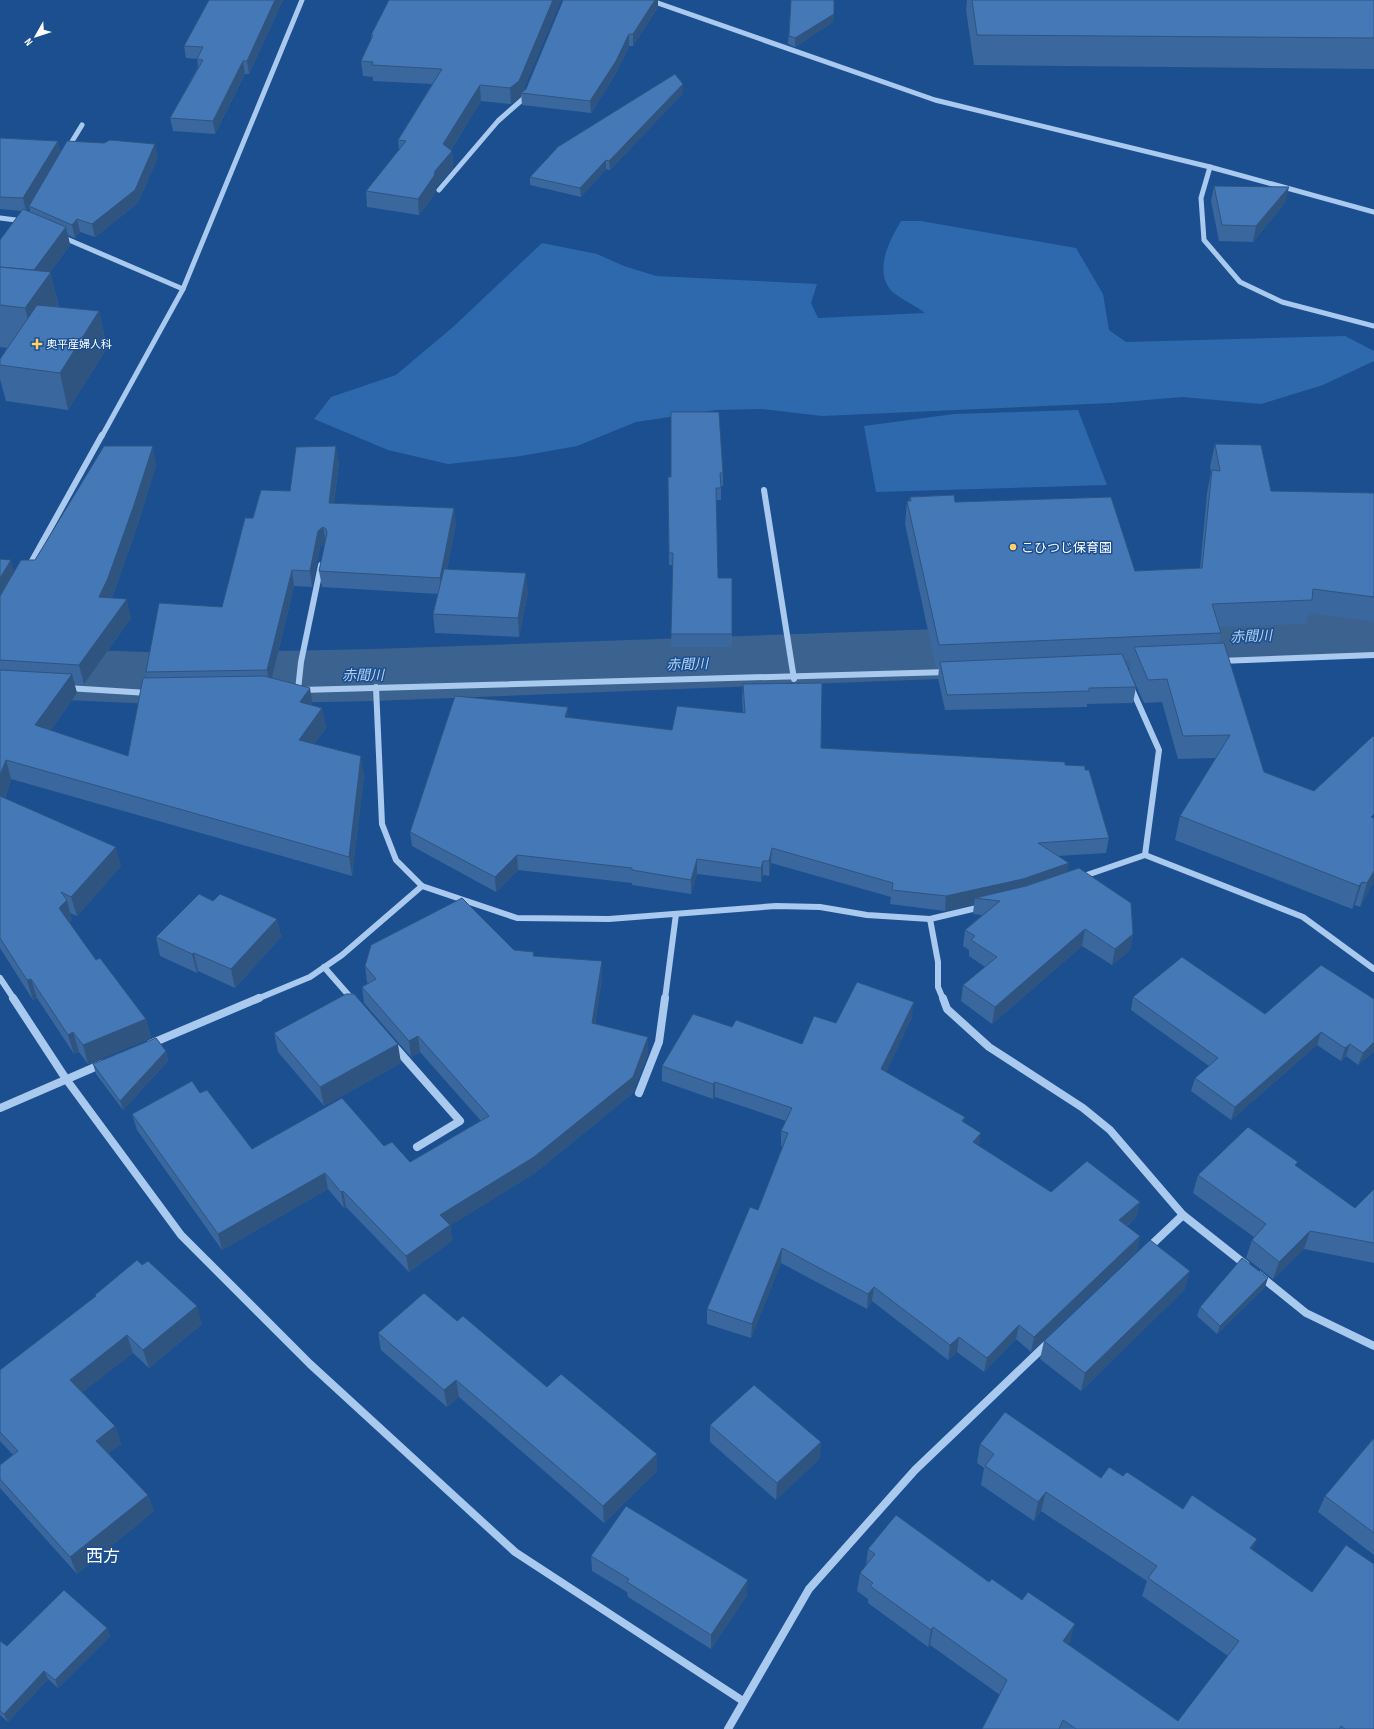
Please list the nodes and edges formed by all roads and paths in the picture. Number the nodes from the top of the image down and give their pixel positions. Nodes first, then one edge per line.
1 (302, 0) edge
2 (649, 0) edge
3 (529, 85) edge
4 (82, 125) dead end
5 (67, 151) edge
6 (1210, 168) junction
7 (439, 190) dead end
8 (1374, 212) edge
9 (29, 215) edge
10 (0, 218) edge
11 (25, 221) junction
12 (32, 224) edge
13 (53, 233) edge
14 (184, 289) junction
15 (1374, 326) edge
16 (764, 490) dead end
17 (323, 555) edge
18 (23, 576) edge
19 (1374, 655) edge
20 (1216, 661) edge
21 (958, 672) edge
22 (794, 679) junction
23 (1128, 679) edge
24 (376, 687) junction
25 (62, 688) edge
26 (290, 690) edge
27 (298, 690) junction
28 (155, 692) edge
29 (1144, 854) junction
30 (1072, 880) edge
31 (422, 886) junction
32 (991, 905) edge
33 (676, 914) junction
34 (930, 919) junction
35 (324, 967) junction
36 (1374, 969) edge
37 (0, 978) edge
38 (361, 1008) edge
39 (387, 1038) edge
40 (140, 1048) edge
41 (111, 1060) edge
42 (66, 1079) junction
43 (639, 1093) dead end
44 (0, 1108) edge
45 (417, 1147) dead end
46 (1183, 1215) junction
47 (1143, 1253) edge
48 (1057, 1335) edge
49 (1374, 1346) edge
50 (743, 1701) junction
51 (728, 1729) edge

1 - 14 street
2 - 6 street
3 - 7 street
4 - 5 street
6 - 8 street
6 - 15 street
9 - 11 street
10 - 11 street
11 - 12 street
13 - 14 street
14 - 18 street
16 - 22 street
17 - 27 street
19 - 20 street
21 - 22 street
22 - 24 street
23 - 29 street
24 - 27 street
24 - 31 street
25 - 28 street
26 - 27 street
29 - 30 street
29 - 36 street
31 - 33 street
31 - 35 street
32 - 34 street
33 - 34 street
33 - 43 street
34 - 46 street
35 - 38 street
35 - 40 street
37 - 42 street
39 - 45 street
41 - 42 street
42 - 44 street
42 - 50 street
46 - 47 street
46 - 49 street
48 - 50 street
50 - 51 street

